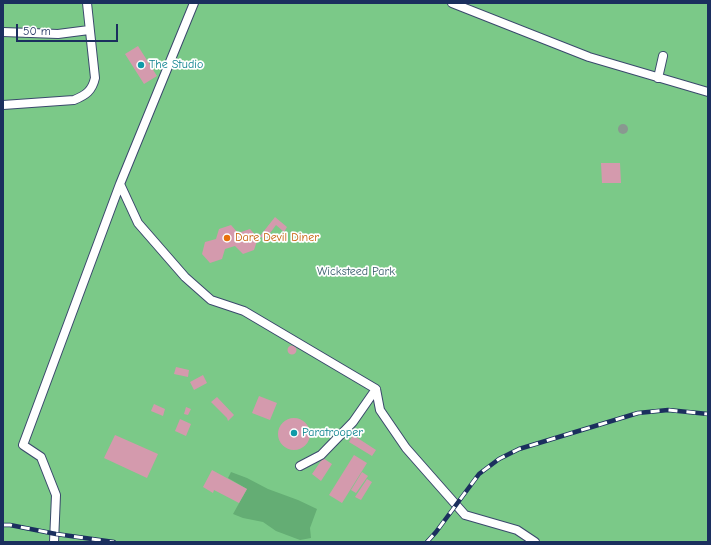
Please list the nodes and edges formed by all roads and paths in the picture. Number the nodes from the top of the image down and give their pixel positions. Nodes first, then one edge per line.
1 (87, 3) edge
2 (194, 3) edge
3 (452, 3) edge
4 (89, 30) junction
5 (3, 32) edge
6 (663, 56) dead end
7 (658, 78) junction
8 (708, 92) edge
9 (3, 105) edge
10 (120, 184) junction
11 (376, 389) junction
12 (300, 466) dead end
13 (54, 542) edge
14 (535, 542) edge

1 - 4 lane
2 - 10 lane
3 - 7 lane
4 - 5 lane
4 - 9 lane
6 - 7 lane
7 - 8 lane
10 - 11 lane
10 - 13 lane
11 - 12 lane
11 - 14 lane

